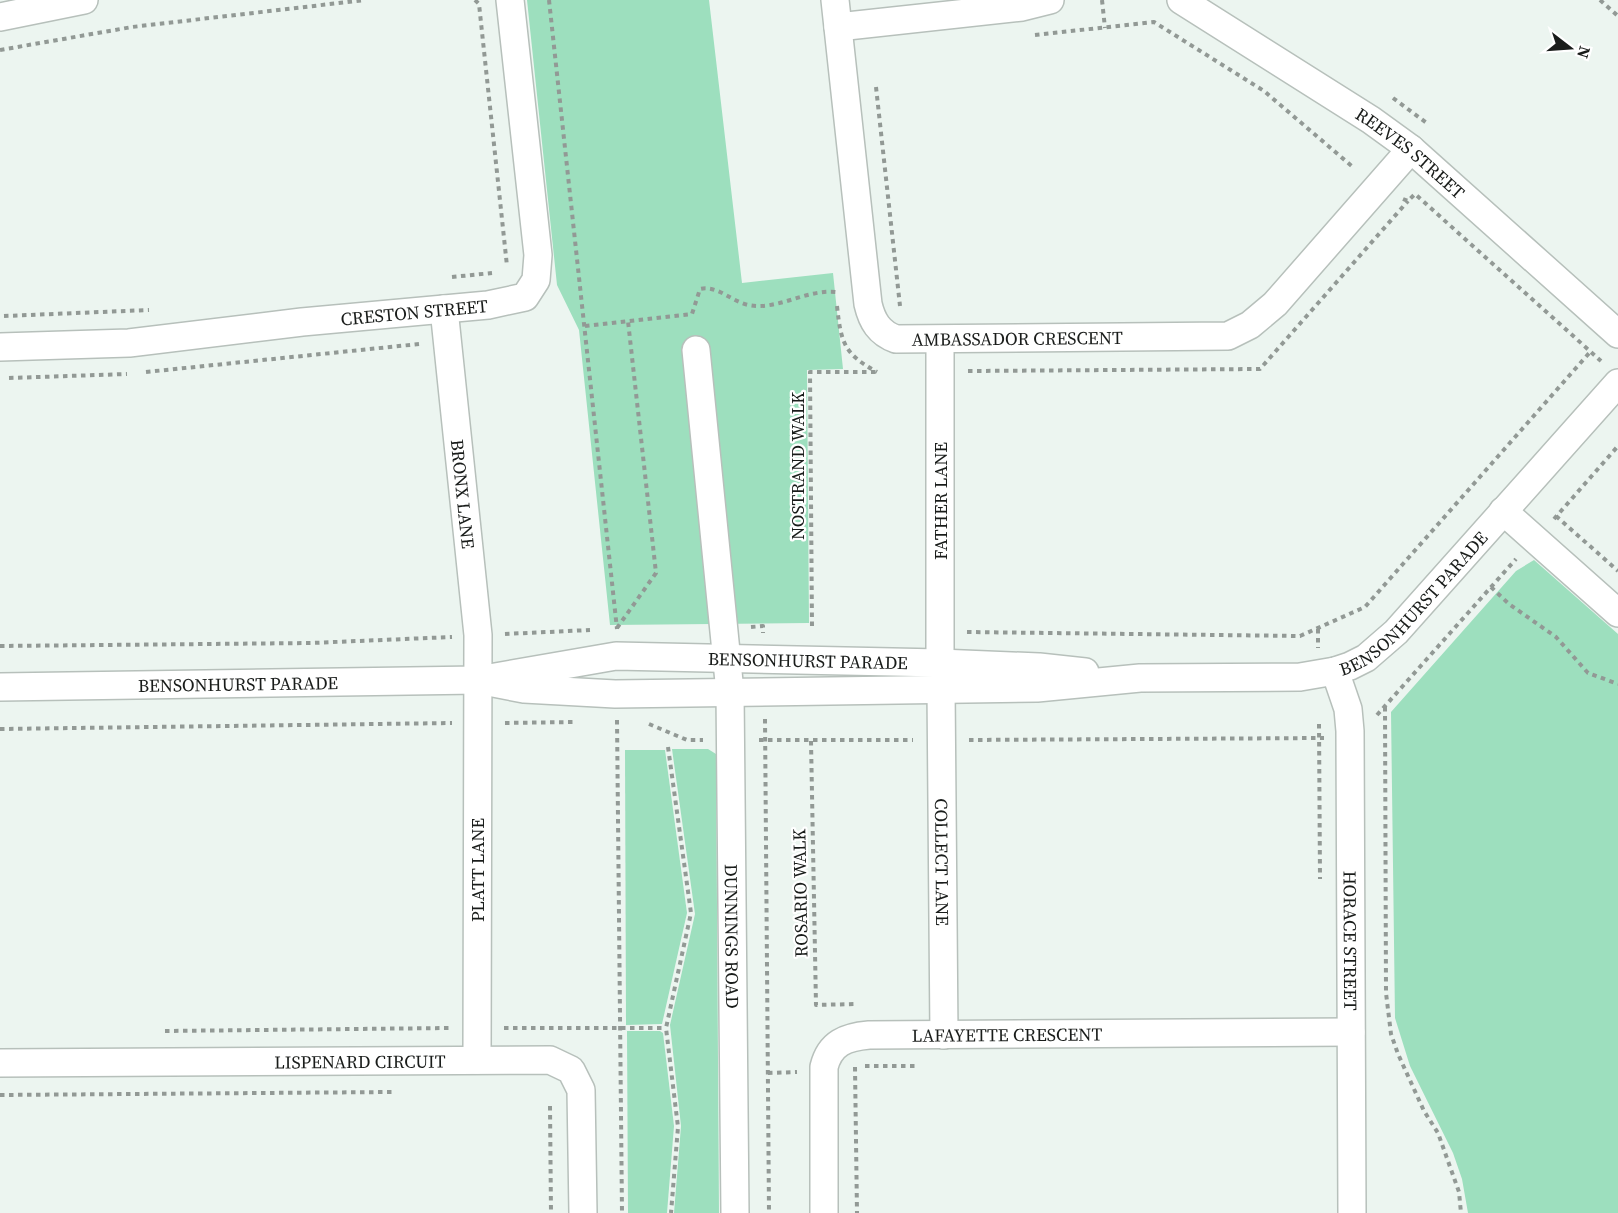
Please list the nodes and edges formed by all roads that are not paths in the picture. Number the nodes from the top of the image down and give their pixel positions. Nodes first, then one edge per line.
1 (84, 0) edge
2 (510, 0) edge
3 (835, 0) edge
4 (1050, 0) edge
5 (1181, 0) edge
6 (0, 17) edge
7 (838, 27) junction
8 (1411, 149) junction
9 (444, 309) junction
10 (1615, 331) edge
11 (940, 340) junction
12 (0, 347) edge
13 (696, 350) dead end
14 (1611, 373) edge
15 (1503, 511) junction
16 (1618, 613) edge
17 (727, 658) junction
18 (1327, 673) junction
19 (940, 676) junction
20 (478, 680) junction
21 (0, 687) edge
22 (730, 692) junction
23 (1351, 1032) junction
24 (944, 1035) junction
25 (477, 1060) junction
26 (0, 1063) edge
27 (583, 1213) edge
28 (735, 1213) edge
29 (824, 1213) edge
30 (1353, 1213) edge

1 - 6 street
2 - 9 street, CRESTON STREET
3 - 7 street, AMBASSADOR CRESCENT
4 - 7 street
5 - 8 street, REEVES STREET
7 - 11 street, AMBASSADOR CRESCENT
8 - 10 street, REEVES STREET
8 - 11 street, AMBASSADOR CRESCENT
9 - 12 street, CRESTON STREET
9 - 20 street, BRONX LANE
11 - 19 street, FATHER LANE
13 - 17 street, DUNNINGS ROAD
14 - 15 street, BENSONHURST PARADE
15 - 16 street
15 - 18 street, BENSONHURST PARADE
17 - 19 street, BENSONHURST PARADE
17 - 20 street, BENSONHURST PARADE
17 - 22 street, DUNNINGS ROAD
18 - 19 street, BENSONHURST PARADE
18 - 23 street, HORACE STREET
19 - 22 street, BENSONHURST PARADE
19 - 24 street, COLLECT LANE
20 - 21 street, BENSONHURST PARADE
20 - 22 street, BENSONHURST PARADE
20 - 25 street, PLATT LANE
22 - 28 street, DUNNINGS ROAD
23 - 24 street, LAFAYETTE CRESCENT
23 - 30 street, HORACE STREET
24 - 29 street, LAFAYETTE CRESCENT
25 - 26 street, LISPENARD CIRCUIT
25 - 27 street, LISPENARD CIRCUIT

